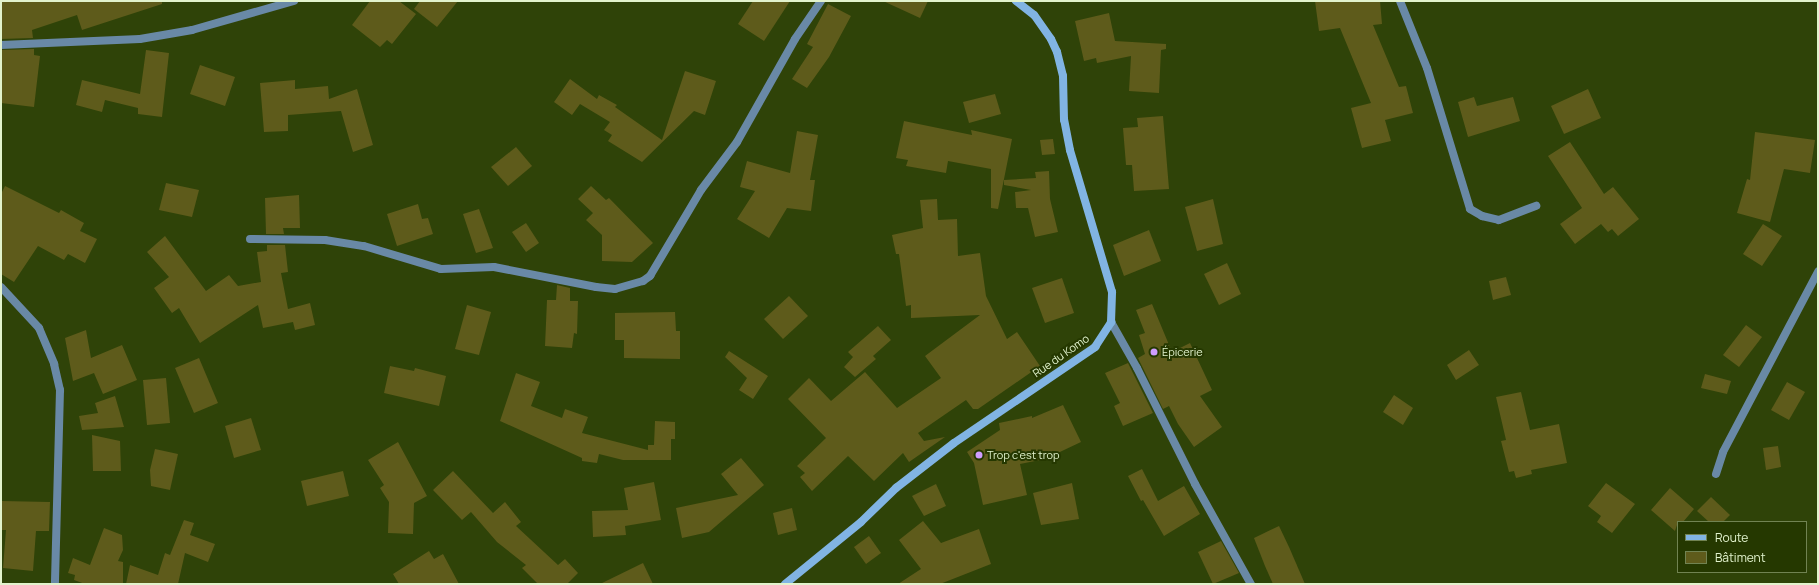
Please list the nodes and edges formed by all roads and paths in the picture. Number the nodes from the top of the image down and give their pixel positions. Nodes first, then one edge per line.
1 (294, 1) edge
2 (821, 1) edge
3 (1016, 1) edge
4 (1400, 1) edge
5 (1, 45) edge
6 (1536, 206) dead end
7 (250, 239) dead end
8 (1818, 272) edge
9 (1, 287) edge
10 (1111, 322) junction
11 (1716, 474) dead end
12 (56, 584) edge
13 (785, 584) edge
14 (1251, 584) edge

1 - 5 street
2 - 7 street
3 - 10 street
4 - 6 street
8 - 11 street
9 - 12 street
10 - 13 street, Rue du Komo
10 - 14 street

